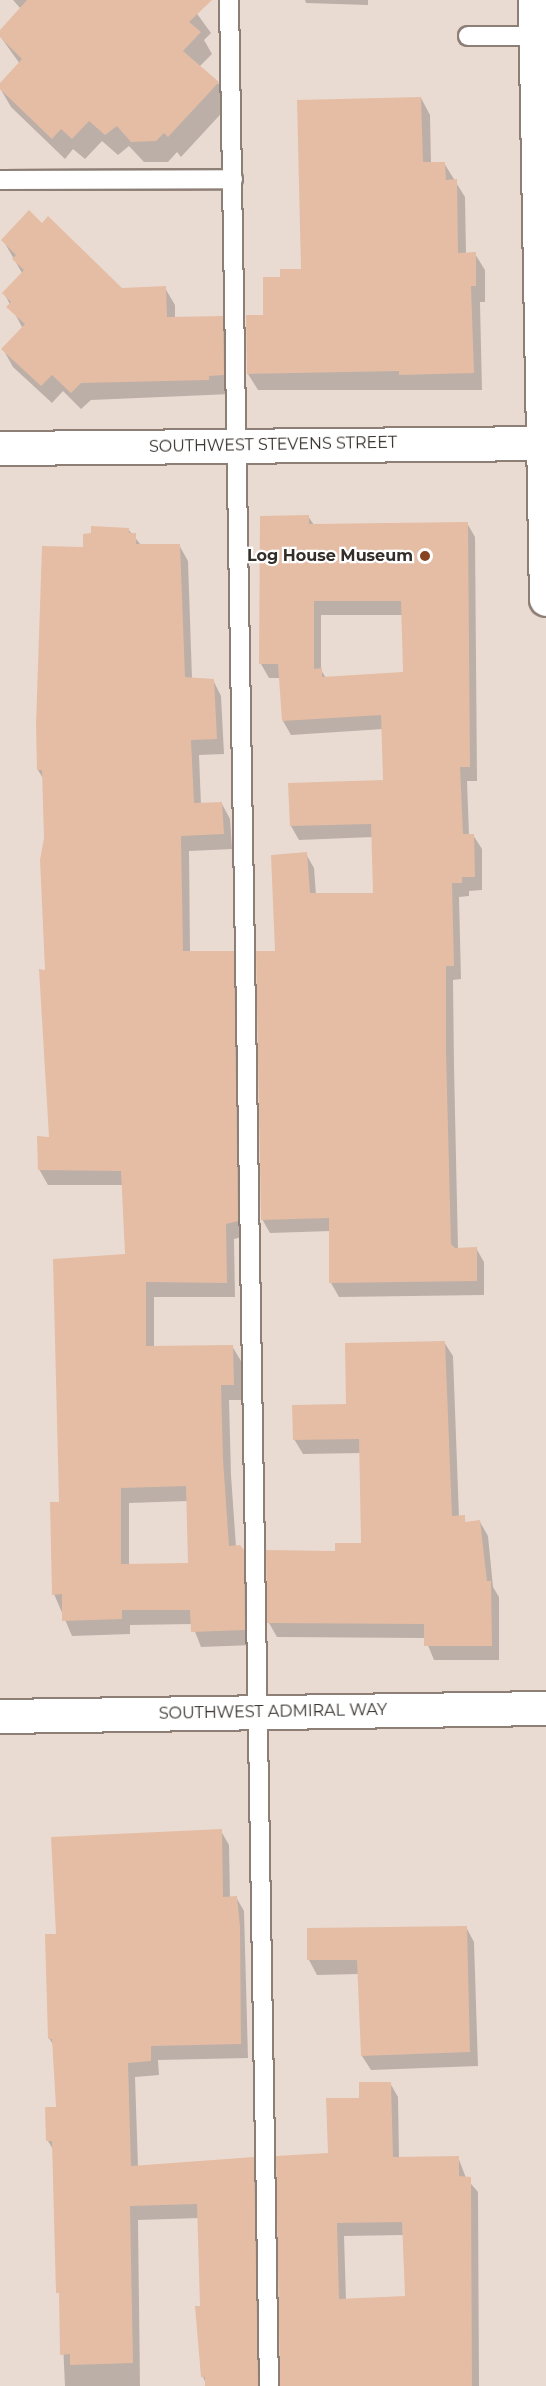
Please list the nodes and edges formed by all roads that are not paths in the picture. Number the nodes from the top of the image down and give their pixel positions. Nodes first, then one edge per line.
1 (229, 0) edge
2 (535, 0) edge
3 (468, 36) dead end
4 (536, 36) junction
5 (233, 179) junction
6 (0, 180) edge
7 (545, 443) edge
8 (238, 445) junction
9 (0, 448) edge
10 (546, 599) edge
11 (546, 1708) edge
12 (259, 1713) junction
13 (0, 1716) edge
14 (269, 2386) edge

1 - 5 lane
2 - 4 street
3 - 4 lane
4 - 7 street
5 - 6 lane
5 - 8 lane
7 - 8 street, SOUTHWEST STEVENS STREET
7 - 10 street
8 - 9 street, SOUTHWEST STEVENS STREET
8 - 12 lane
11 - 12 street, SOUTHWEST ADMIRAL WAY
12 - 13 street, SOUTHWEST ADMIRAL WAY
12 - 14 lane

